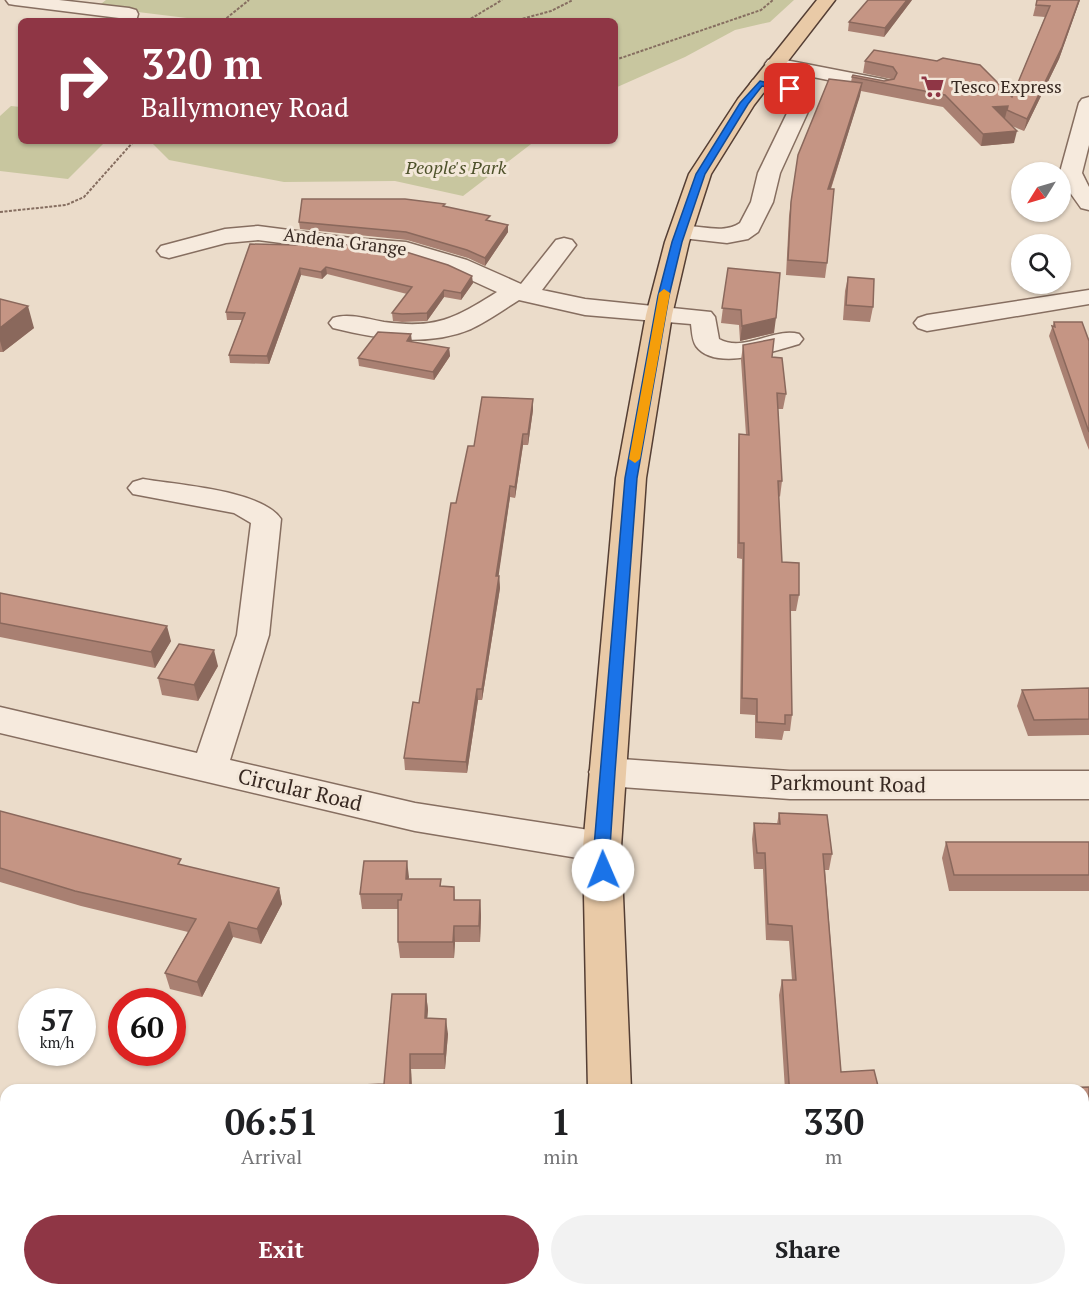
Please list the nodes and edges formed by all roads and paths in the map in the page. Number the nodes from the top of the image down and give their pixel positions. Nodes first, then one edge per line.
1 (15, 0) edge
2 (249, 0) edge
3 (502, 0) edge
4 (573, 0) edge
5 (773, 0) edge
6 (826, 0) edge
7 (128, 18) edge
8 (227, 18) edge
9 (472, 18) edge
10 (525, 18) edge
11 (858, 58) dead end
12 (618, 59) edge
13 (768, 74) junction
14 (844, 78) junction
15 (883, 85) edge
16 (1089, 103) edge
17 (131, 144) edge
18 (1089, 203) edge
19 (0, 212) edge
20 (681, 232) junction
21 (564, 245) dead end
22 (169, 251) dead end
23 (521, 292) junction
24 (1089, 297) edge
25 (659, 315) junction
26 (342, 323) dead end
27 (927, 323) dead end
28 (790, 339) dead end
29 (143, 489) dead end
30 (5, 728) edge
31 (209, 769) junction
32 (607, 772) junction
33 (1089, 785) edge
34 (602, 847) junction
35 (606, 1084) edge

1 - 7 street
2 - 8 path
3 - 9 path
4 - 10 path
5 - 12 path
6 - 13 main road
11 - 14 street
13 - 14 street
13 - 20 main road
13 - 20 street
14 - 15 street
16 - 18 street
17 - 19 path
20 - 25 main road
21 - 23 street
22 - 23 street, Andena Grange
23 - 25 street, Andena Grange
23 - 26 street
24 - 27 street
25 - 28 street, Andena Grange
25 - 32 main road
29 - 31 street
30 - 31 street, Circular Road
31 - 34 street, Circular Road
32 - 33 street, Parkmount Road
32 - 34 main road
34 - 35 main road

